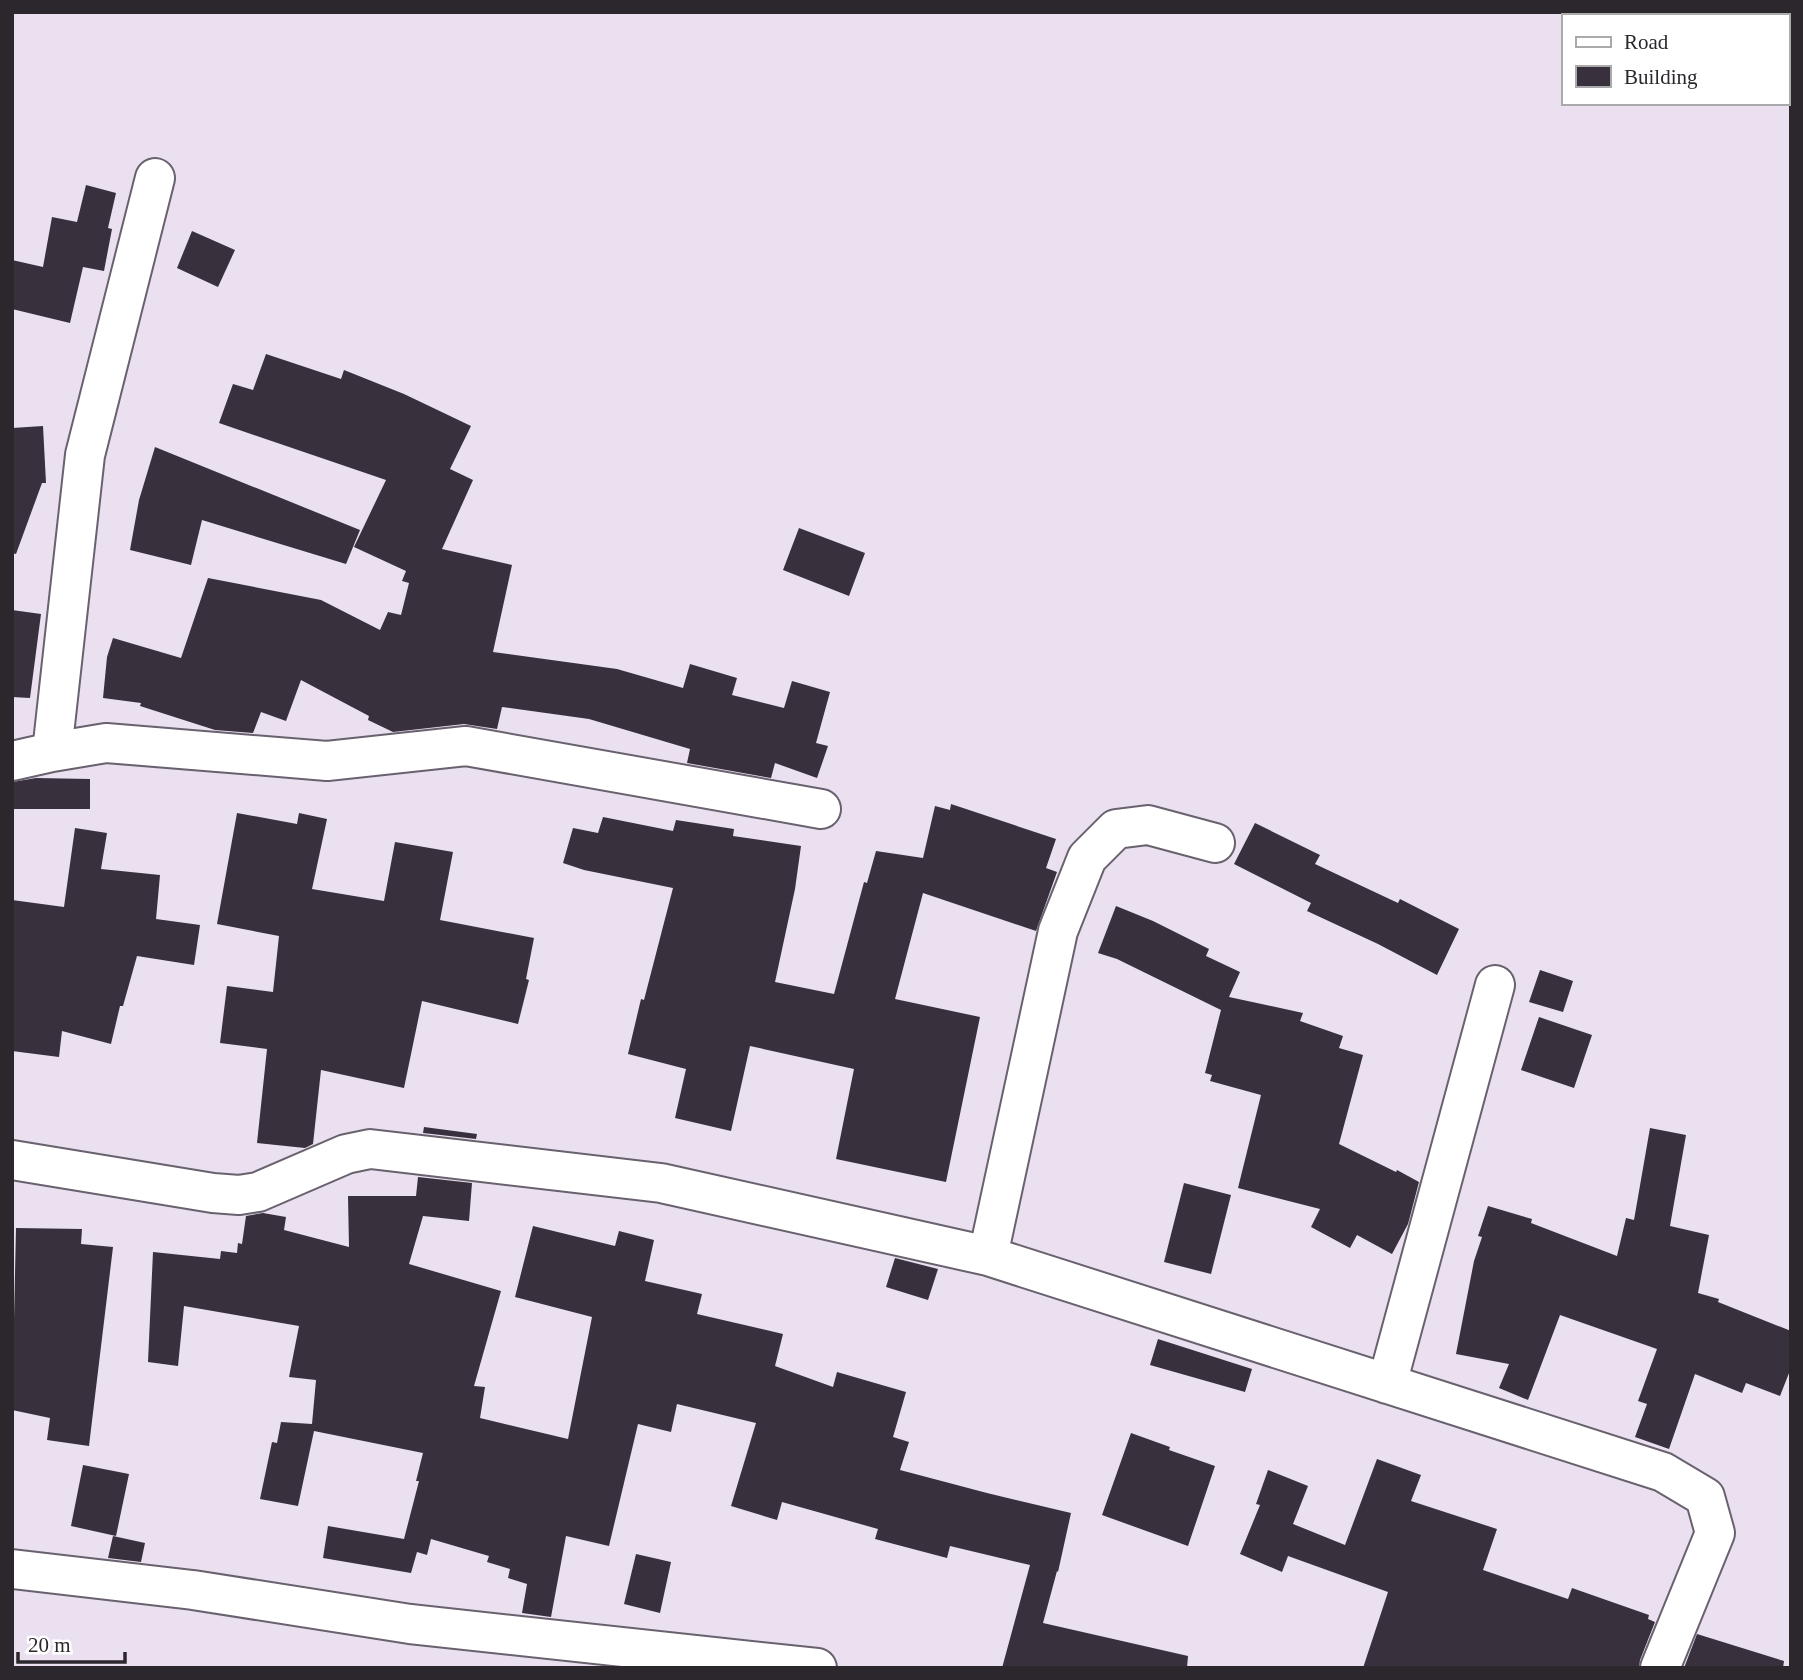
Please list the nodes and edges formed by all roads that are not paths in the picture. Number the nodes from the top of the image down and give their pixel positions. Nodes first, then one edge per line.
1 (155, 178) dead end
2 (52, 752) junction
3 (12, 761) edge
4 (821, 809) dead end
5 (1215, 843) dead end
6 (1495, 985) dead end
7 (12, 1160) edge
8 (988, 1256) junction
9 (1387, 1384) junction
10 (12, 1569) edge
11 (817, 1668) edge
12 (1660, 1668) edge

1 - 2 street
2 - 3 street
2 - 4 street
5 - 8 street
6 - 9 street
7 - 8 street
8 - 9 street
9 - 12 street
10 - 11 street

